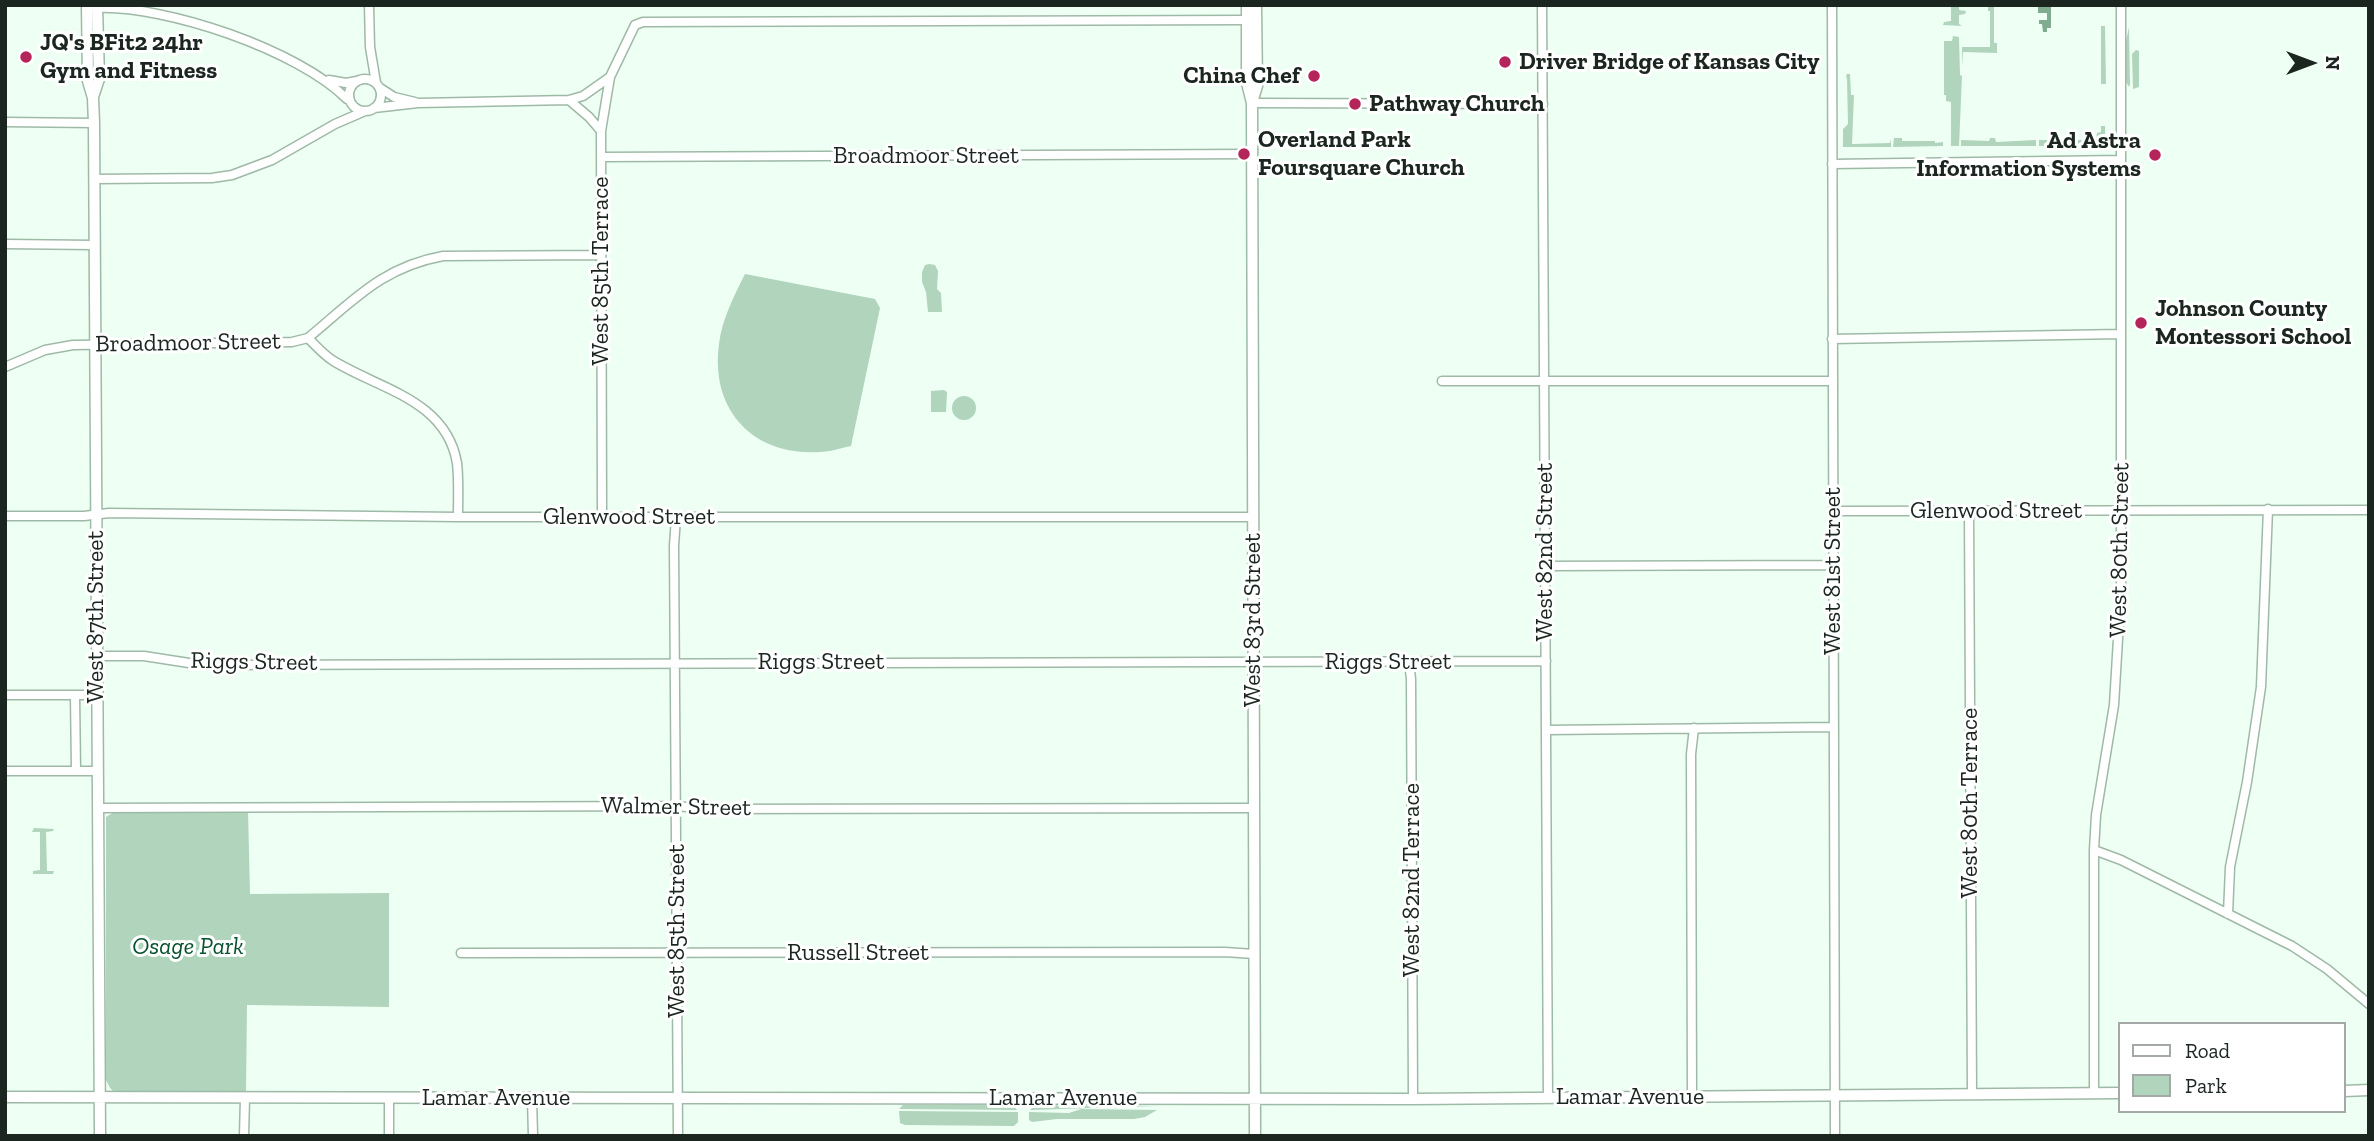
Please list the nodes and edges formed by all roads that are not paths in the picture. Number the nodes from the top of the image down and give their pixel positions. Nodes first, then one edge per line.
1 (369, 5) edge
2 (1247, 5) edge
3 (1256, 5) edge
4 (1542, 5) edge
5 (1832, 5) edge
6 (2121, 5) edge
7 (94, 6) edge
8 (1247, 20) junction
9 (370, 47) junction
10 (610, 78) junction
11 (324, 79) junction
12 (358, 80) junction
13 (378, 86) junction
14 (569, 100) junction
15 (349, 101) junction
16 (418, 103) junction
17 (1252, 103) junction
18 (1543, 104) junction
19 (369, 110) junction
20 (5, 122) edge
21 (94, 123) junction
22 (335, 124) junction
23 (601, 131) junction
24 (1252, 154) junction
25 (601, 157) junction
26 (2121, 160) junction
27 (1832, 164) junction
28 (94, 179) junction
29 (5, 244) edge
30 (94, 245) junction
31 (601, 255) junction
32 (2121, 334) junction
33 (308, 338) junction
34 (1832, 339) junction
35 (95, 345) junction
36 (5, 367) edge
37 (1442, 381) dead end
38 (1544, 381) junction
39 (1832, 381) junction
40 (2269, 509) junction
41 (2121, 510) junction
42 (2369, 510) edge
43 (1969, 511) junction
44 (1833, 512) junction
45 (96, 515) junction
46 (5, 516) edge
47 (602, 516) junction
48 (458, 517) junction
49 (676, 517) junction
50 (1253, 517) junction
51 (1833, 565) junction
52 (1545, 566) junction
53 (97, 656) junction
54 (1546, 660) junction
55 (1253, 662) junction
56 (1409, 662) junction
57 (675, 663) junction
58 (5, 695) edge
59 (75, 695) junction
60 (97, 695) junction
61 (1834, 727) junction
62 (1694, 728) junction
63 (1546, 730) junction
64 (5, 771) edge
65 (76, 771) junction
66 (98, 771) junction
67 (677, 806) junction
68 (98, 808) junction
69 (1254, 808) junction
70 (2094, 850) junction
71 (2228, 914) junction
72 (461, 953) dead end
73 (677, 953) junction
74 (1254, 954) junction
75 (2369, 1004) edge
76 (2369, 1090) edge
77 (2346, 1091) edge
78 (2094, 1093) junction
79 (2118, 1093) edge
80 (1972, 1094) junction
81 (1835, 1096) junction
82 (5, 1097) edge
83 (100, 1097) junction
84 (389, 1097) junction
85 (1692, 1097) junction
86 (245, 1098) junction
87 (533, 1098) junction
88 (677, 1098) junction
89 (1255, 1098) junction
90 (1548, 1098) junction
91 (1413, 1099) junction
92 (100, 1136) edge
93 (244, 1136) edge
94 (389, 1136) edge
95 (533, 1136) edge
96 (678, 1136) edge
97 (1255, 1136) edge
98 (1835, 1136) edge

1 - 9 street
2 - 8 street, West 83rd Street
3 - 17 street, West 83rd Street
4 - 18 street, West 82nd Street
5 - 27 street, West 81st Street
6 - 26 street, West 80th Street
7 - 11 street
7 - 21 street, West 87th Street
8 - 10 street, West 85th Terrace
8 - 17 street, West 83rd Street
9 - 12 street
9 - 13 street
10 - 14 street
10 - 23 street, West 85th Terrace
11 - 12 street
11 - 15 street
12 - 13 street
12 - 15 street
13 - 16 street
13 - 19 street
14 - 16 street
14 - 23 street
15 - 19 street
15 - 22 street
16 - 19 street
17 - 18 street
17 - 24 street, West 83rd Street
18 - 38 street, West 82nd Street
19 - 22 street
20 - 21 street
21 - 28 street, West 87th Street
22 - 28 street
23 - 25 street, West 85th Terrace
24 - 25 street, Broadmoor Street
24 - 50 street, West 83rd Street
25 - 31 street, West 85th Terrace
26 - 27 street
26 - 32 street, West 80th Street
27 - 34 street, West 81st Street
28 - 30 street, West 87th Street
29 - 30 street
30 - 35 street, West 87th Street
31 - 33 street, Broadmoor Street
31 - 47 street, West 85th Terrace
32 - 34 street
32 - 41 street, West 80th Street
33 - 35 street, Broadmoor Street
33 - 48 street
34 - 39 street, West 81st Street
35 - 36 street, Broadmoor Street
35 - 45 street, West 87th Street
37 - 38 street
38 - 39 street
38 - 52 street, West 82nd Street
39 - 44 street, West 81st Street
40 - 41 street, Glenwood Street
40 - 42 street, Glenwood Street
40 - 71 street
41 - 43 street, Glenwood Street
41 - 70 street, West 80th Street
43 - 44 street, Glenwood Street
43 - 80 street, West 80th Terrace
44 - 51 street, West 81st Street
45 - 46 street, Glenwood Street
45 - 48 street, Glenwood Street
45 - 53 street, West 87th Street
47 - 48 street, Glenwood Street
47 - 49 street, Glenwood Street
49 - 50 street, Glenwood Street
49 - 57 street, West 85th Street
50 - 55 street, West 83rd Street
51 - 52 street
51 - 61 street, West 81st Street
52 - 54 street, West 82nd Street
53 - 57 street, Riggs Street
53 - 60 street, West 87th Street
54 - 56 street, Riggs Street
54 - 63 street, West 82nd Street
55 - 56 street, Riggs Street
55 - 57 street, Riggs Street
55 - 69 street, West 83rd Street
56 - 91 street, West 82nd Terrace
57 - 67 street, West 85th Street
58 - 59 street
59 - 60 street
59 - 65 street
60 - 66 street, West 87th Street
61 - 62 street
61 - 81 street, West 81st Street
62 - 63 street
62 - 85 street
63 - 90 street, West 82nd Street
64 - 65 street
65 - 66 street
66 - 68 street, West 87th Street
67 - 68 street, Walmer Street
67 - 69 street, Walmer Street
67 - 73 street, West 85th Street
68 - 83 street, West 87th Street
69 - 74 street, West 83rd Street
70 - 71 street
70 - 78 street, West 80th Street
71 - 75 street
72 - 73 street, Russell Street
73 - 74 street, Russell Street
73 - 88 street, West 85th Street
74 - 89 street, West 83rd Street
76 - 77 street
78 - 79 street, Lamar Avenue
78 - 80 street, Lamar Avenue
80 - 81 street, Lamar Avenue
81 - 85 street, Lamar Avenue
81 - 98 street, West 81st Street
82 - 83 street, Lamar Avenue
83 - 86 street, Lamar Avenue
83 - 92 street, West 87th Street
84 - 86 street, Lamar Avenue
84 - 87 street, Lamar Avenue
84 - 94 street
85 - 90 street, Lamar Avenue
86 - 93 street
87 - 88 street, Lamar Avenue
87 - 95 street
88 - 89 street, Lamar Avenue
88 - 96 street, West 85th Street
89 - 91 street, Lamar Avenue
89 - 97 street, West 83rd Street
90 - 91 street, Lamar Avenue

